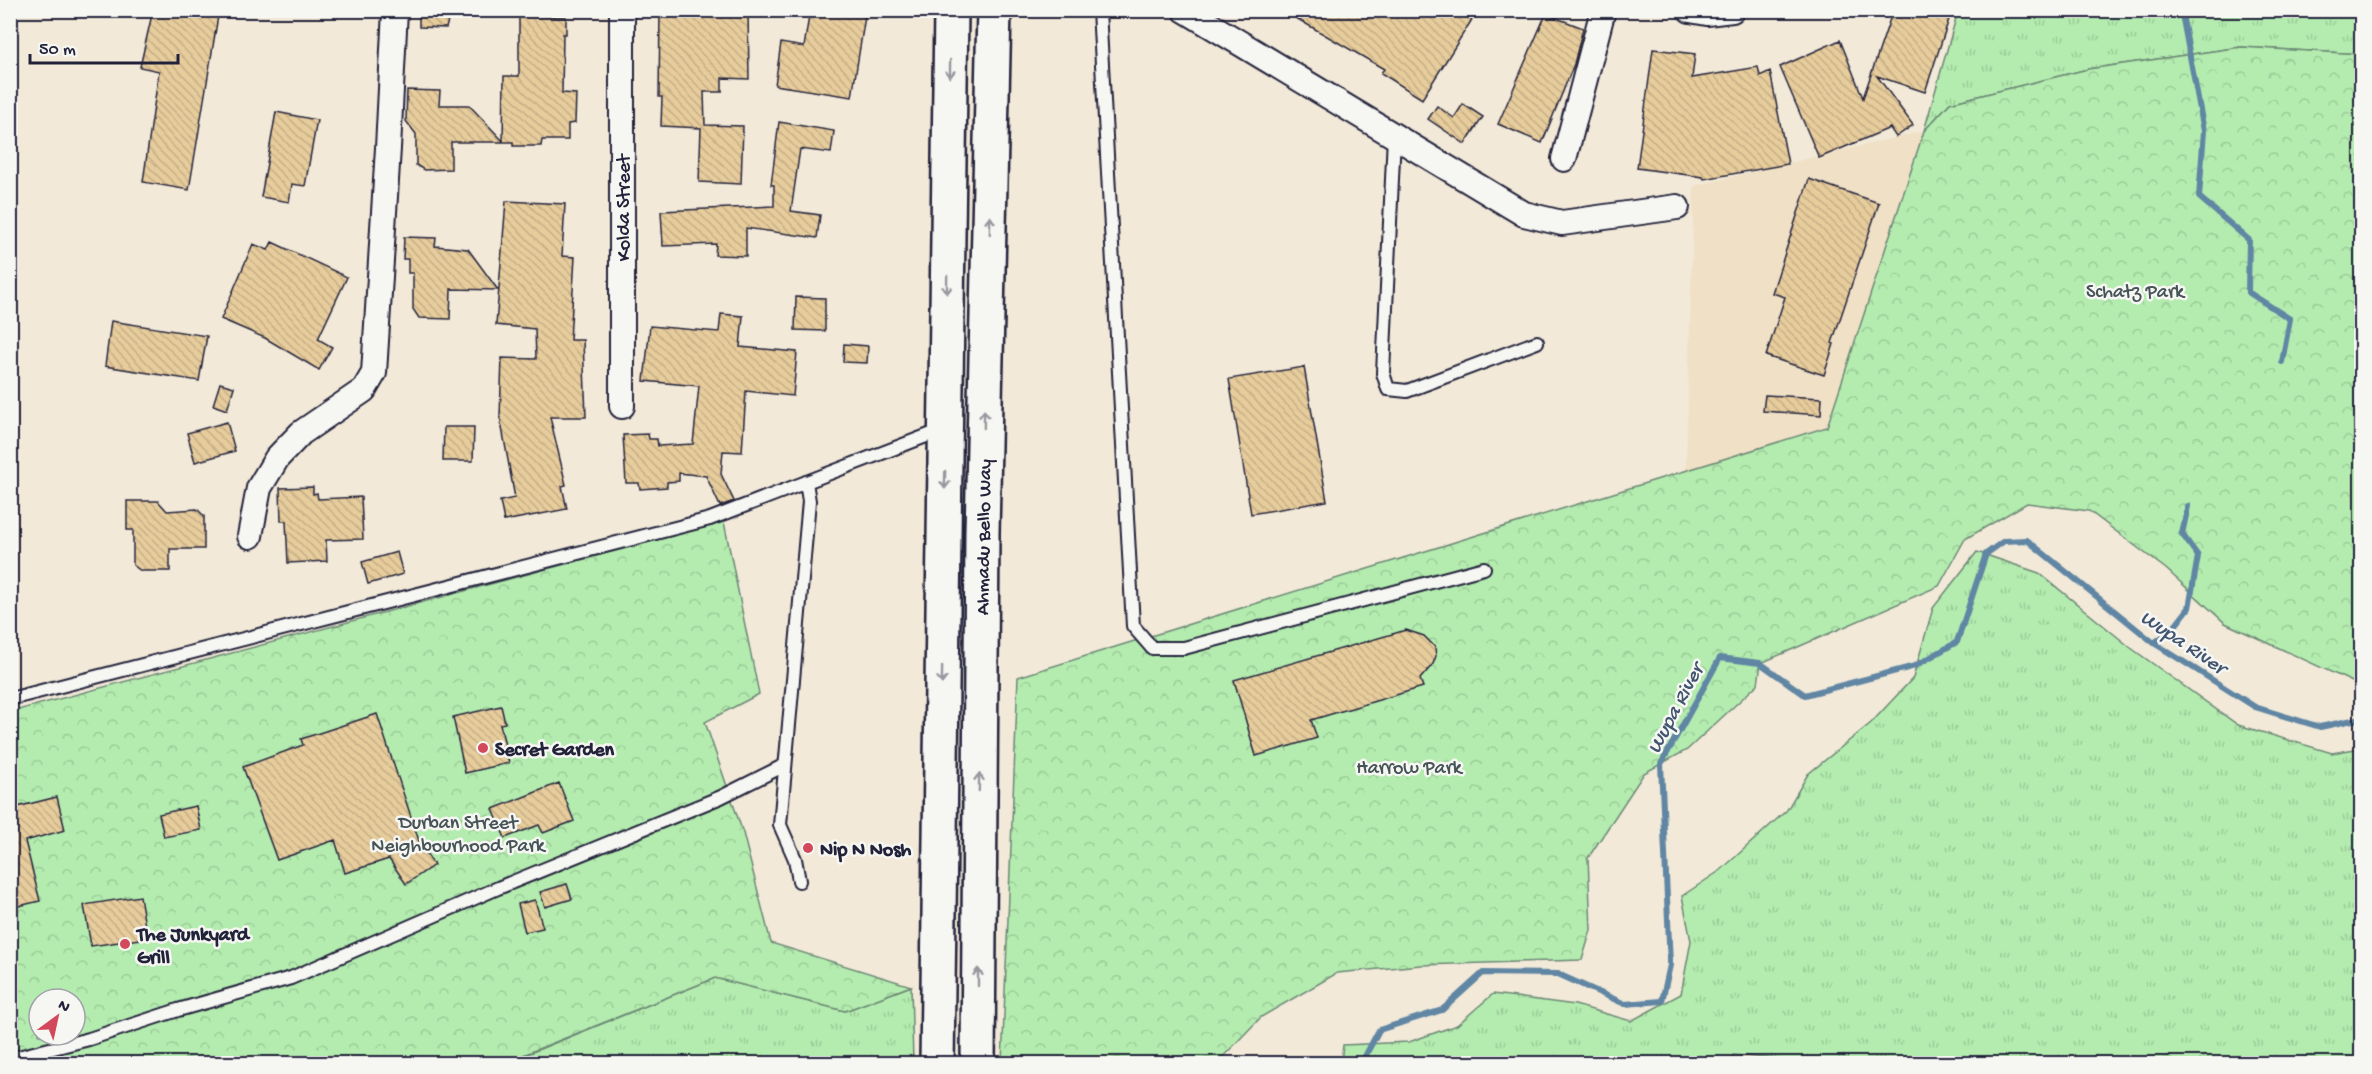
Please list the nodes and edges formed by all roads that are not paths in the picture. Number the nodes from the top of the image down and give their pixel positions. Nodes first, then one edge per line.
1 (394, 10) edge
2 (622, 10) edge
3 (951, 10) edge
4 (994, 10) edge
5 (1099, 10) edge
6 (1185, 10) edge
7 (1603, 10) edge
8 (1690, 10) edge
9 (1732, 10) edge
10 (1394, 136) junction
11 (1564, 159) dead end
12 (1677, 207) dead end
13 (1537, 342) dead end
14 (622, 406) dead end
15 (945, 429) junction
16 (806, 482) junction
17 (250, 536) dead end
18 (1484, 568) dead end
19 (10, 699) edge
20 (785, 765) junction
21 (799, 881) dead end
22 (937, 1050) edge
23 (978, 1050) edge
24 (10, 1059) edge

1 - 17 street
2 - 14 street, Kolda Street
3 -> 15 main road, Ahmadu Bello Way
23 -> 4 main road, Ahmadu Bello Way
5 - 18 lane
6 - 10 street
7 - 11 street
8 - 9 street
10 - 12 street
10 - 13 lane
15 - 16 lane
15 -> 22 main road, Ahmadu Bello Way
16 - 19 lane
16 - 20 lane
20 - 21 lane
20 - 24 lane

